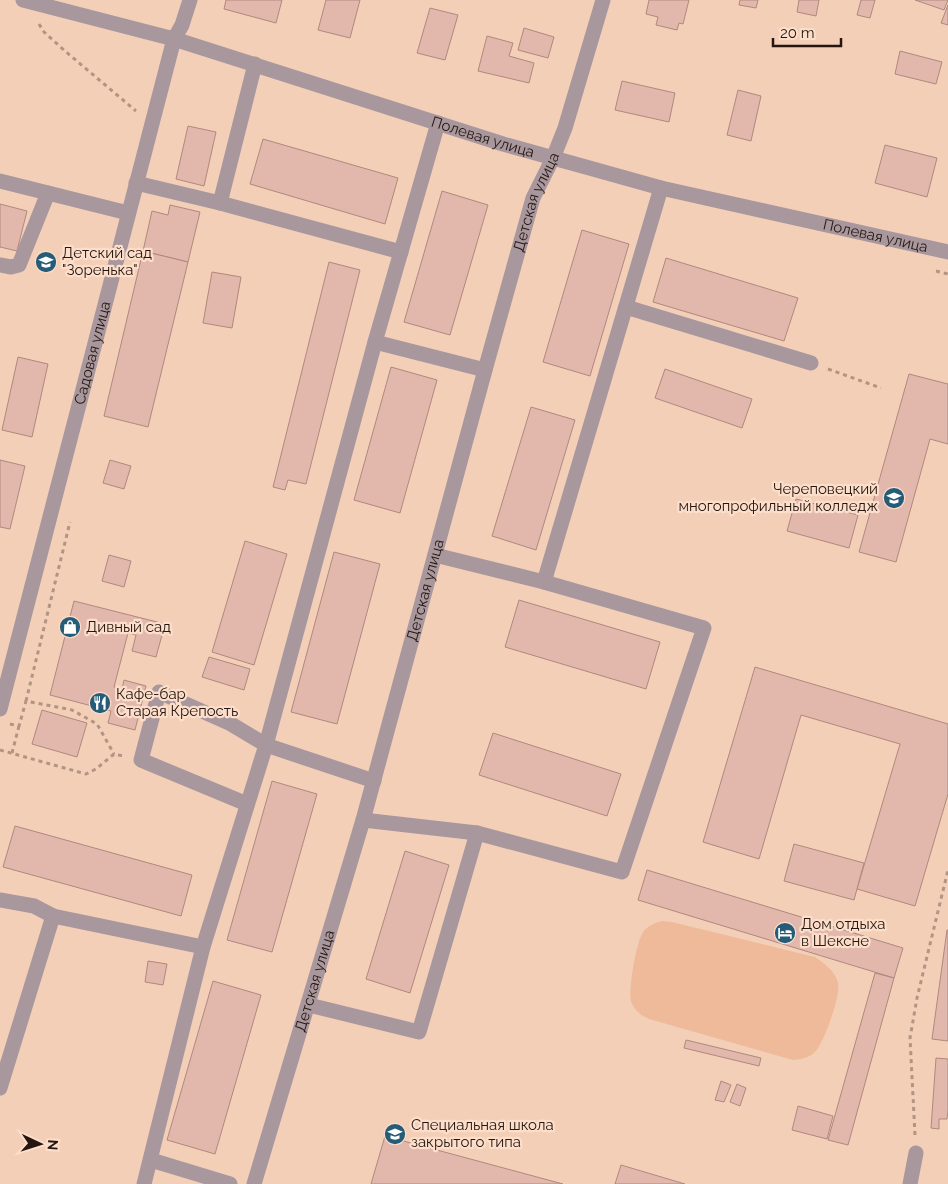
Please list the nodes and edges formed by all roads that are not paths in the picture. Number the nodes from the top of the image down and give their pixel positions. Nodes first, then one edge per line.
1 (24, 0) edge
2 (190, 0) edge
3 (603, 0) edge
4 (174, 39) junction
5 (255, 64) junction
6 (438, 123) junction
7 (553, 158) junction
8 (0, 181) edge
9 (136, 183) junction
10 (661, 188) junction
11 (48, 193) junction
12 (220, 204) junction
13 (128, 213) junction
14 (401, 252) junction
15 (948, 252) edge
16 (0, 265) edge
17 (626, 307) junction
18 (375, 342) junction
19 (811, 363) road end
20 (485, 370) junction
21 (435, 555) junction
22 (544, 582) junction
23 (0, 709) edge
24 (266, 745) junction
25 (374, 781) junction
26 (247, 804) junction
27 (363, 820) junction
28 (477, 833) junction
29 (0, 900) edge
30 (53, 916) junction
31 (203, 947) junction
32 (309, 1005) junction
33 (0, 1088) edge
34 (916, 1153) road end
35 (151, 1160) junction
36 (144, 1184) edge
37 (230, 1184) edge
38 (254, 1184) edge
39 (910, 1184) edge

1 - 4 street, Полевая улица
2 - 4 street, Садовая улица
3 - 7 street, Детская улица
4 - 5 street, Полевая улица
4 - 9 street, Садовая улица
5 - 6 street, Полевая улица
5 - 12 street
6 - 7 street, Полевая улица
6 - 14 street
7 - 10 street, Полевая улица
7 - 20 street, Детская улица
8 - 11 street
9 - 12 street
9 - 13 street, Садовая улица
10 - 15 street, Полевая улица
10 - 17 street
11 - 13 street
11 - 16 street
12 - 14 street
13 - 23 street, Садовая улица
14 - 18 street
17 - 19 street
17 - 22 street
18 - 20 street
18 - 24 street
20 - 21 street, Детская улица
21 - 22 street
21 - 25 street, Детская улица
22 - 28 street
24 - 25 street
24 - 26 street
24 - 26 street
25 - 27 street, Детская улица
26 - 31 street
27 - 28 street
27 - 32 street, Детская улица
28 - 32 street
29 - 30 street
30 - 31 street
30 - 33 street
31 - 35 street
32 - 38 street, Детская улица
34 - 39 street
35 - 36 street
35 - 37 street

